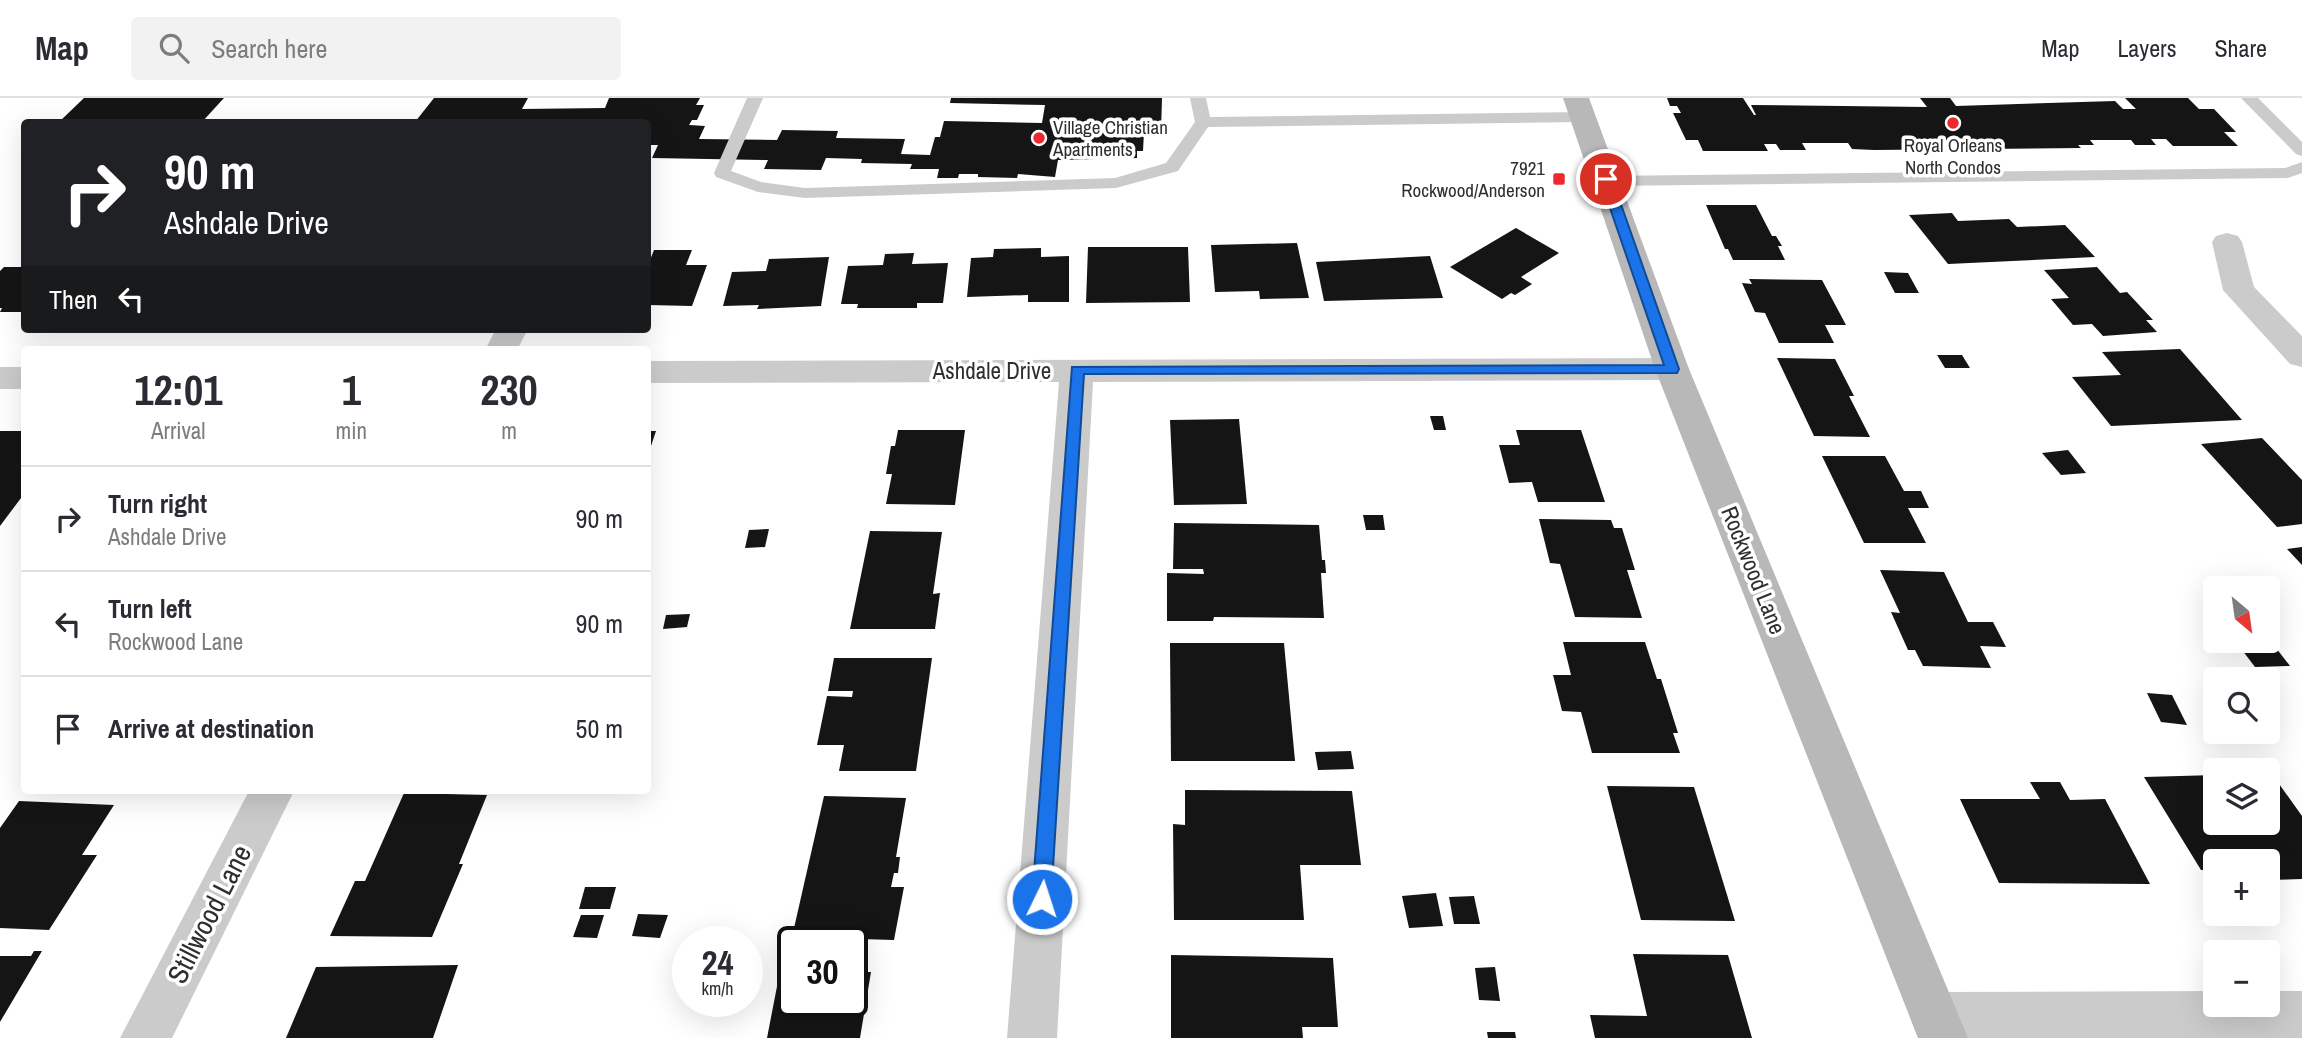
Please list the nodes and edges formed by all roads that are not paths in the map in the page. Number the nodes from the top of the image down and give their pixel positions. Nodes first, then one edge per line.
1 (755, 98) edge
2 (1198, 98) edge
3 (2249, 98) edge
4 (1580, 108) edge
5 (1203, 122) junction
6 (2302, 151) edge
7 (2302, 167) edge
8 (1606, 181) junction
9 (2227, 242) dead end
10 (2302, 356) edge
11 (1672, 369) junction
12 (1077, 370) junction
13 (651, 372) edge
14 (0, 378) edge
15 (21, 378) edge
16 (270, 794) edge
17 (2302, 1016) edge
18 (1939, 1028) edge
19 (145, 1038) edge
20 (1032, 1038) edge

1 - 5 lane
2 - 5 lane
3 - 6 lane
4 - 5 lane
4 - 8 street, Rockwood Lane
7 - 8 lane
8 - 11 street, Rockwood Lane
9 - 10 street
11 - 12 street, Ashdale Drive
11 - 18 street, Rockwood Lane
12 - 13 street, Ashdale Drive
12 - 20 street
14 - 15 street
16 - 19 street, Stillwood Lane
17 - 18 street

